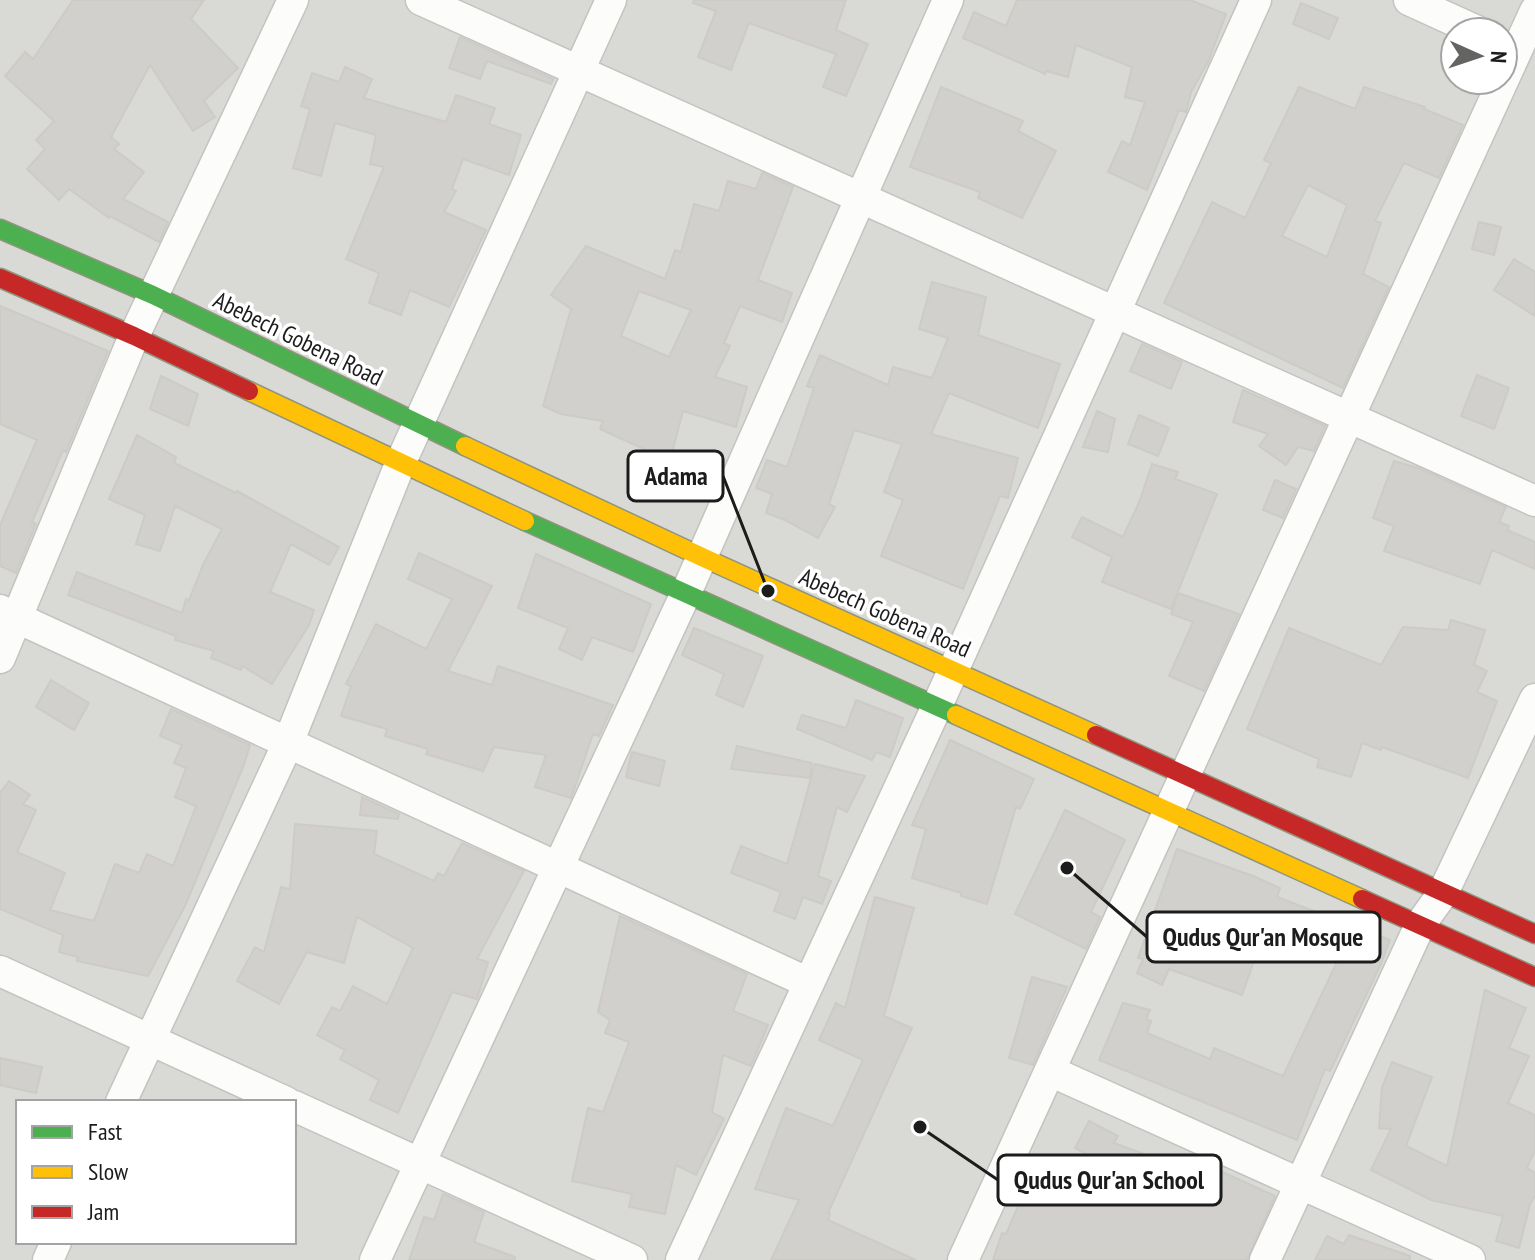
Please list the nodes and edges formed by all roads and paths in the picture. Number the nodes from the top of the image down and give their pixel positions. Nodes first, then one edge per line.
1 (293, 0) edge
2 (421, 0) edge
3 (611, 0) edge
4 (948, 0) edge
5 (1256, 0) edge
6 (1409, 0) edge
7 (1535, 11) edge
8 (1444, 16) edge
9 (1519, 48) edge
10 (579, 71) junction
11 (1497, 96) edge
12 (861, 198) junction
13 (0, 229) edge
14 (0, 278) edge
15 (153, 295) junction
16 (1115, 312) junction
17 (134, 336) junction
18 (1349, 417) junction
19 (418, 424) junction
20 (400, 464) junction
21 (1535, 501) edge
22 (702, 557) junction
23 (686, 593) junction
24 (9, 614) edge
25 (0, 658) edge
26 (953, 670) junction
27 (1535, 699) edge
28 (937, 706) junction
29 (288, 743) junction
30 (1186, 776) junction
31 (1169, 811) junction
32 (558, 867) junction
33 (1443, 893) junction
34 (1420, 925) junction
35 (1535, 934) edge
36 (0, 971) edge
37 (1535, 977) edge
38 (809, 983) junction
39 (150, 1040) junction
40 (1050, 1071) junction
41 (122, 1100) edge
42 (282, 1100) edge
43 (296, 1107) edge
44 (420, 1163) junction
45 (1301, 1183) junction
46 (375, 1260) edge
47 (632, 1260) edge
48 (681, 1260) edge
49 (963, 1260) edge
50 (1265, 1260) edge
51 (1470, 1260) edge

1 - 15 street
2 - 10 street
3 - 10 street
4 - 12 street
5 - 16 street
6 - 8 street
7 - 9 street
10 - 12 street
10 - 19 street
11 - 18 street
12 - 16 street
12 - 22 street
13 - 15 street, Abebech Gobena Road
14 - 17 street
15 - 17 street
15 - 19 street, Abebech Gobena Road
16 - 18 street
16 - 26 street
17 - 20 street
17 - 24 street
18 - 21 street
18 - 30 street
19 - 20 street
19 - 22 street, Abebech Gobena Road
20 - 23 street
20 - 29 street
22 - 23 street
22 - 26 street, Abebech Gobena Road
23 - 28 street
23 - 32 street
24 - 25 street
24 - 29 street
26 - 28 street
26 - 30 street, Abebech Gobena Road
27 - 33 street
28 - 31 street
28 - 38 street
29 - 32 street
29 - 39 street
30 - 31 street
30 - 33 street, Abebech Gobena Road
31 - 34 street
31 - 40 street
32 - 38 street
32 - 44 street
33 - 34 street
33 - 35 street, Abebech Gobena Road
34 - 37 street
34 - 45 street
36 - 39 street
38 - 48 street
39 - 41 street
39 - 42 street
40 - 45 street
40 - 49 street
43 - 44 street
44 - 46 street
44 - 47 street
45 - 50 street
45 - 51 street

